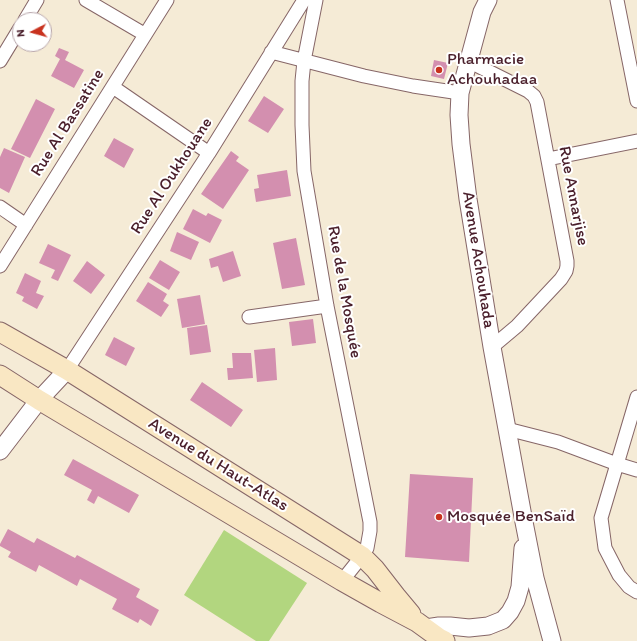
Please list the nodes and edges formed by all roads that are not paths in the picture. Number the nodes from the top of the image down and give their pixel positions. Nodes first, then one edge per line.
1 (37, 0) edge
2 (86, 0) edge
3 (166, 0) edge
4 (304, 0) edge
5 (316, 0) edge
6 (488, 0) edge
7 (617, 0) edge
8 (30, 12) edge
9 (144, 34) junction
10 (12, 41) edge
11 (271, 52) junction
12 (0, 61) edge
13 (304, 61) junction
14 (468, 61) junction
15 (113, 87) junction
16 (460, 93) junction
17 (637, 102) edge
18 (637, 141) edge
19 (209, 153) junction
20 (548, 159) junction
21 (0, 208) edge
22 (26, 225) junction
23 (0, 266) edge
24 (327, 306) junction
25 (249, 317) dead end
26 (0, 332) edge
27 (492, 347) junction
28 (67, 370) junction
29 (0, 375) edge
30 (637, 397) edge
31 (39, 400) junction
32 (507, 429) junction
33 (0, 449) edge
34 (617, 464) junction
35 (637, 470) edge
36 (524, 522) junction
37 (362, 556) junction
38 (342, 581) junction
39 (637, 592) edge
40 (422, 625) junction
41 (445, 641) edge
42 (552, 641) edge

1 - 8 street
2 - 9 street
3 - 9 street, Rue Al Bassatine
4 - 11 street, Rue Al Oukhouane
5 - 13 street, Rue de la Mosquée
6 - 14 street, Avenue Achouhada
7 - 17 street
9 - 15 street, Rue Al Bassatine
10 - 12 street
11 - 13 street
11 - 19 street, Rue Al Oukhouane
13 - 16 street
13 - 24 street, Rue de la Mosquée
14 - 16 street, Avenue Achouhada
14 - 20 street, Rue Annarjise
15 - 19 street
15 - 22 street, Rue Al Bassatine
16 - 27 street, Avenue Achouhada
18 - 20 street
19 - 28 street, Rue Al Oukhouane
20 - 27 street, Rue Annarjise
21 - 22 street
22 - 23 street, Rue Al Bassatine
24 - 25 street
24 - 37 street, Rue de la Mosquée
26 - 28 main road, Avenue du Haut-Atlas
27 - 32 street, Avenue Achouhada
28 - 31 street
28 - 37 main road, Avenue du Haut-Atlas
29 - 31 main road, Avenue du Haut-Atlas
30 - 34 street
31 - 33 street
31 - 38 main road, Avenue du Haut-Atlas
32 - 34 street
32 - 36 street, Avenue Achouhada
34 - 35 street
34 - 39 street
36 - 40 street
36 - 42 street
37 - 38 street, Rue de la Mosquée
37 - 40 main road, Avenue du Haut-Atlas
38 - 40 main road, Avenue du Haut-Atlas
40 - 41 main road, Avenue du Haut-Atlas

